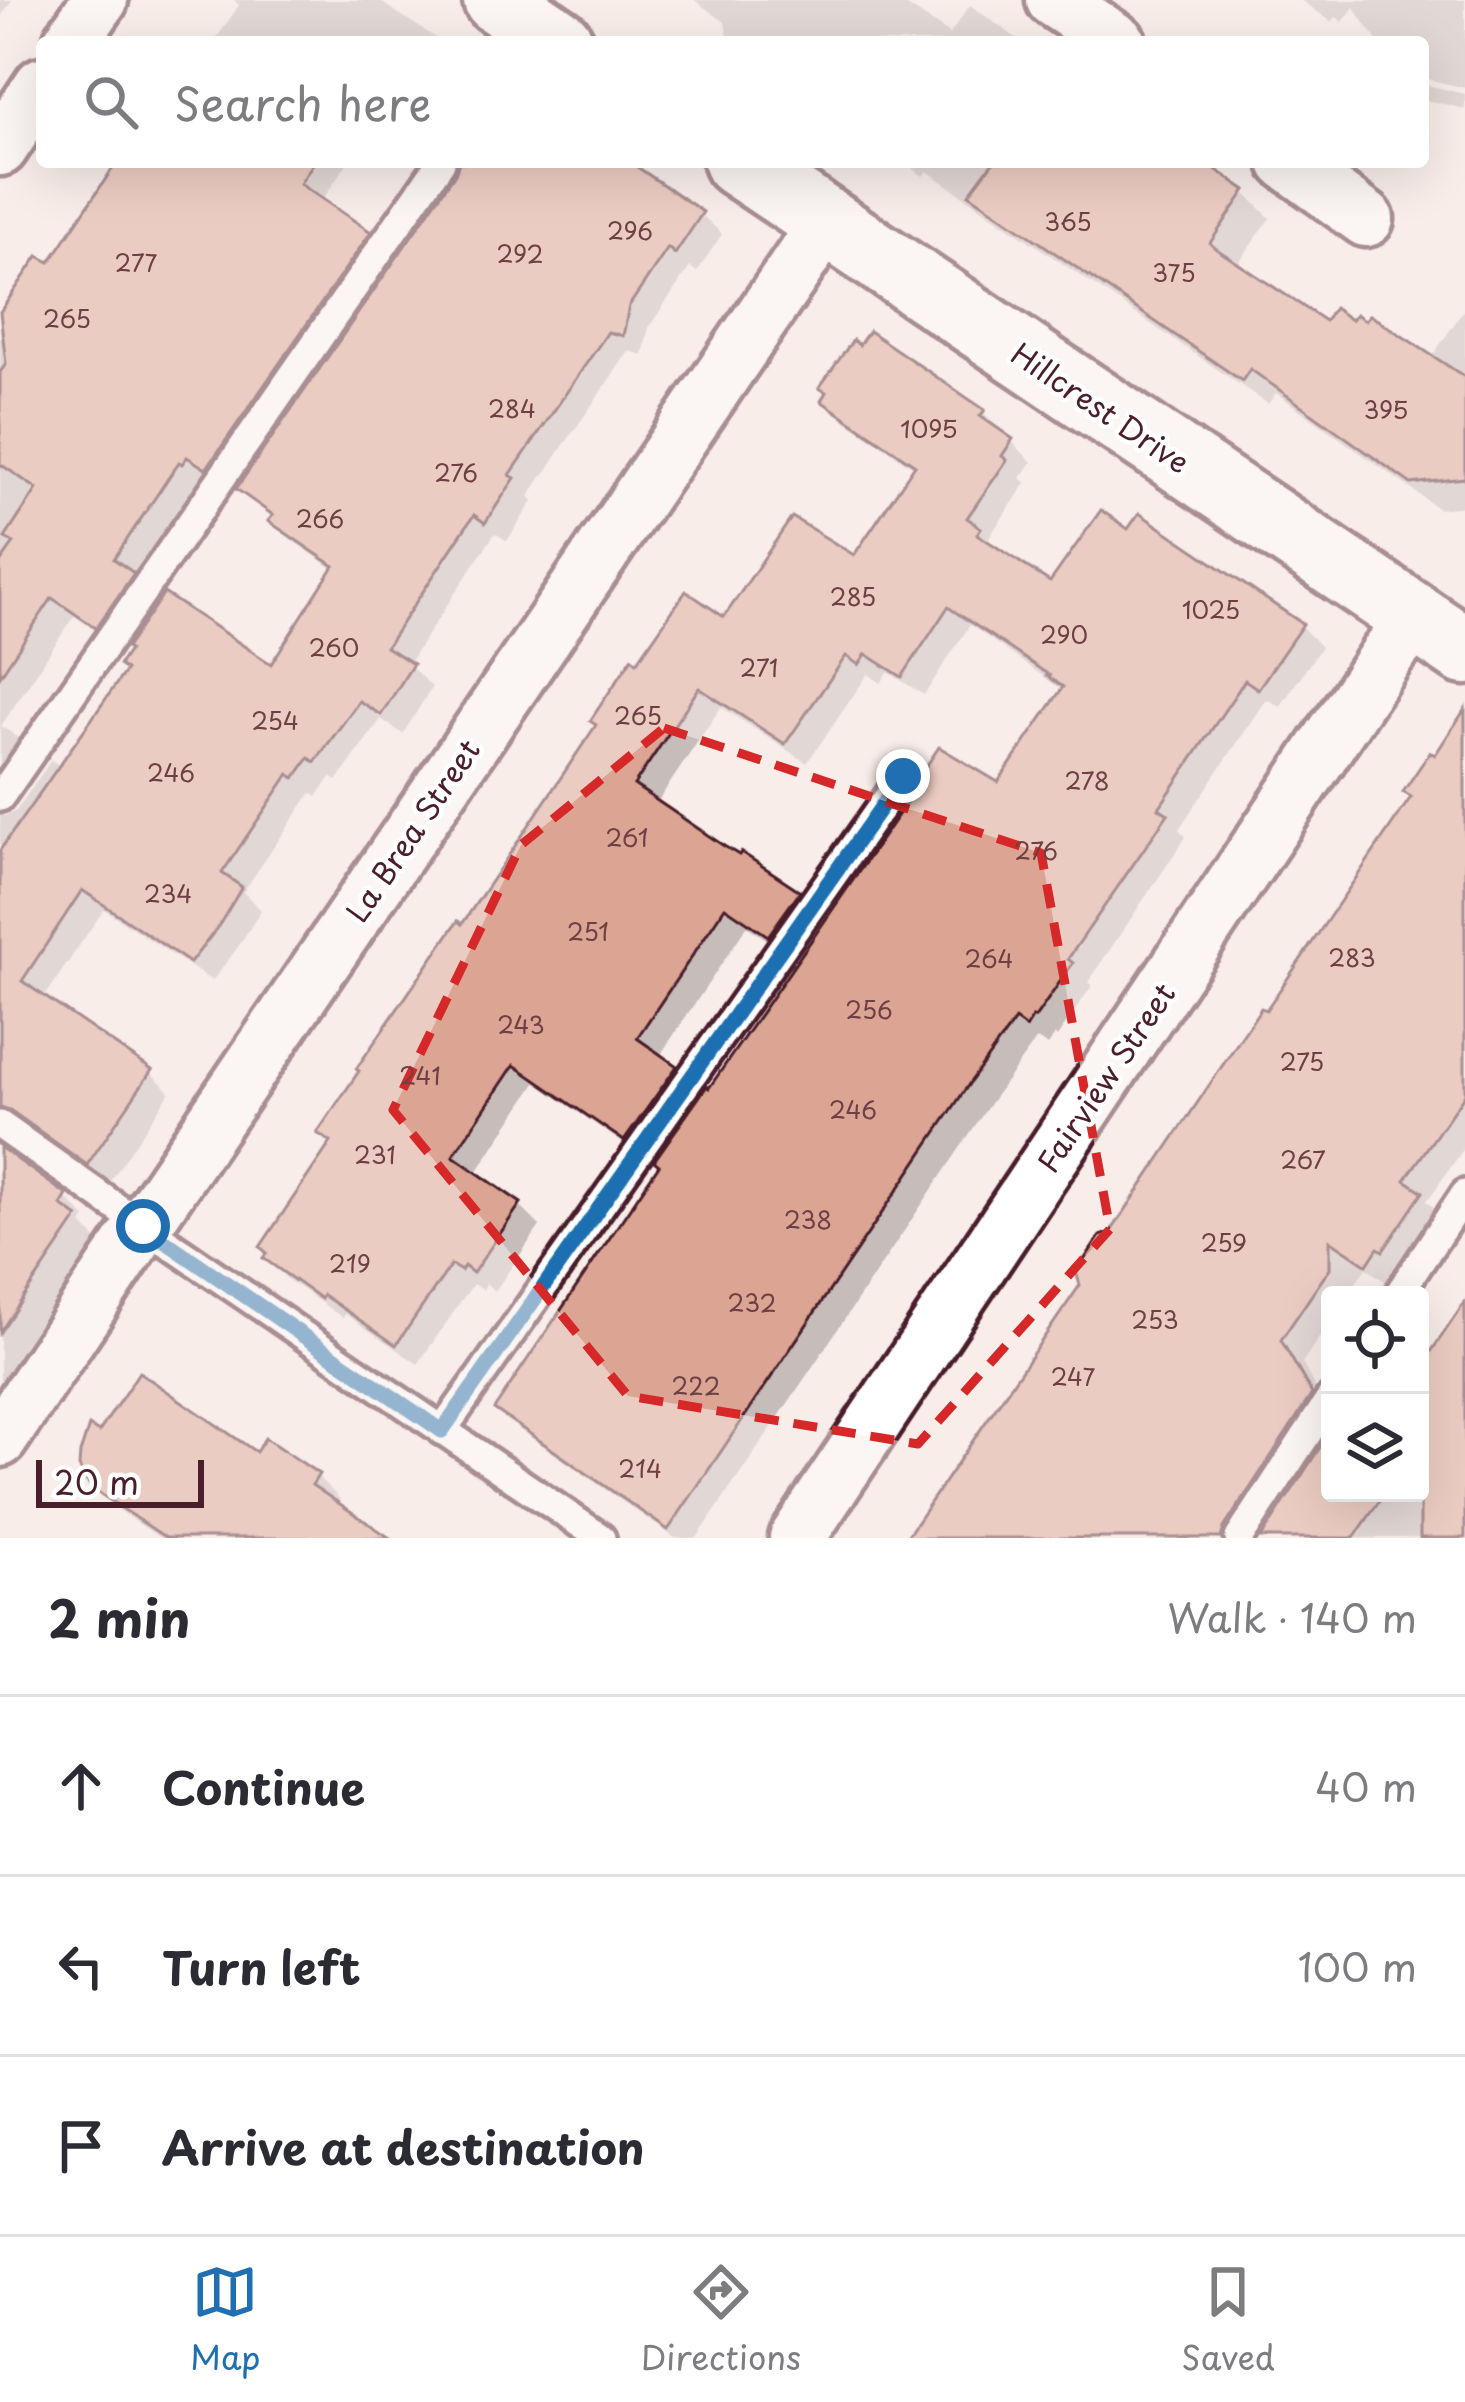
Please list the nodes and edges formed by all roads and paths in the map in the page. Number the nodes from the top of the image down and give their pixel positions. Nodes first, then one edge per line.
1 (100, 0) edge
2 (1054, 0) edge
3 (75, 36) edge
4 (1109, 36) edge
5 (36, 95) edge
6 (0, 148) edge
7 (437, 168) edge
8 (746, 168) edge
9 (1295, 168) edge
10 (1366, 219) dead end
11 (827, 222) junction
12 (1441, 635) edge
13 (903, 776) dead end
14 (0, 797) edge
15 (0, 1125) edge
16 (1465, 1194) edge
17 (143, 1226) junction
18 (1404, 1286) edge
19 (1321, 1413) edge
20 (442, 1431) junction
21 (0, 1439) edge
22 (601, 1538) edge
23 (797, 1538) edge
24 (1239, 1538) edge

1 - 3 street
2 - 4 street
5 - 6 street
7 - 14 lane
8 - 11 street, Hillcrest Drive
9 - 10 street
11 - 12 street, Hillcrest Drive
11 - 17 street, La Brea Street
12 - 23 street, Fairview Street
13 - 20 lane
15 - 17 lane
16 - 18 lane
17 - 20 lane
17 - 21 street, La Brea Street
19 - 24 lane
20 - 22 lane

